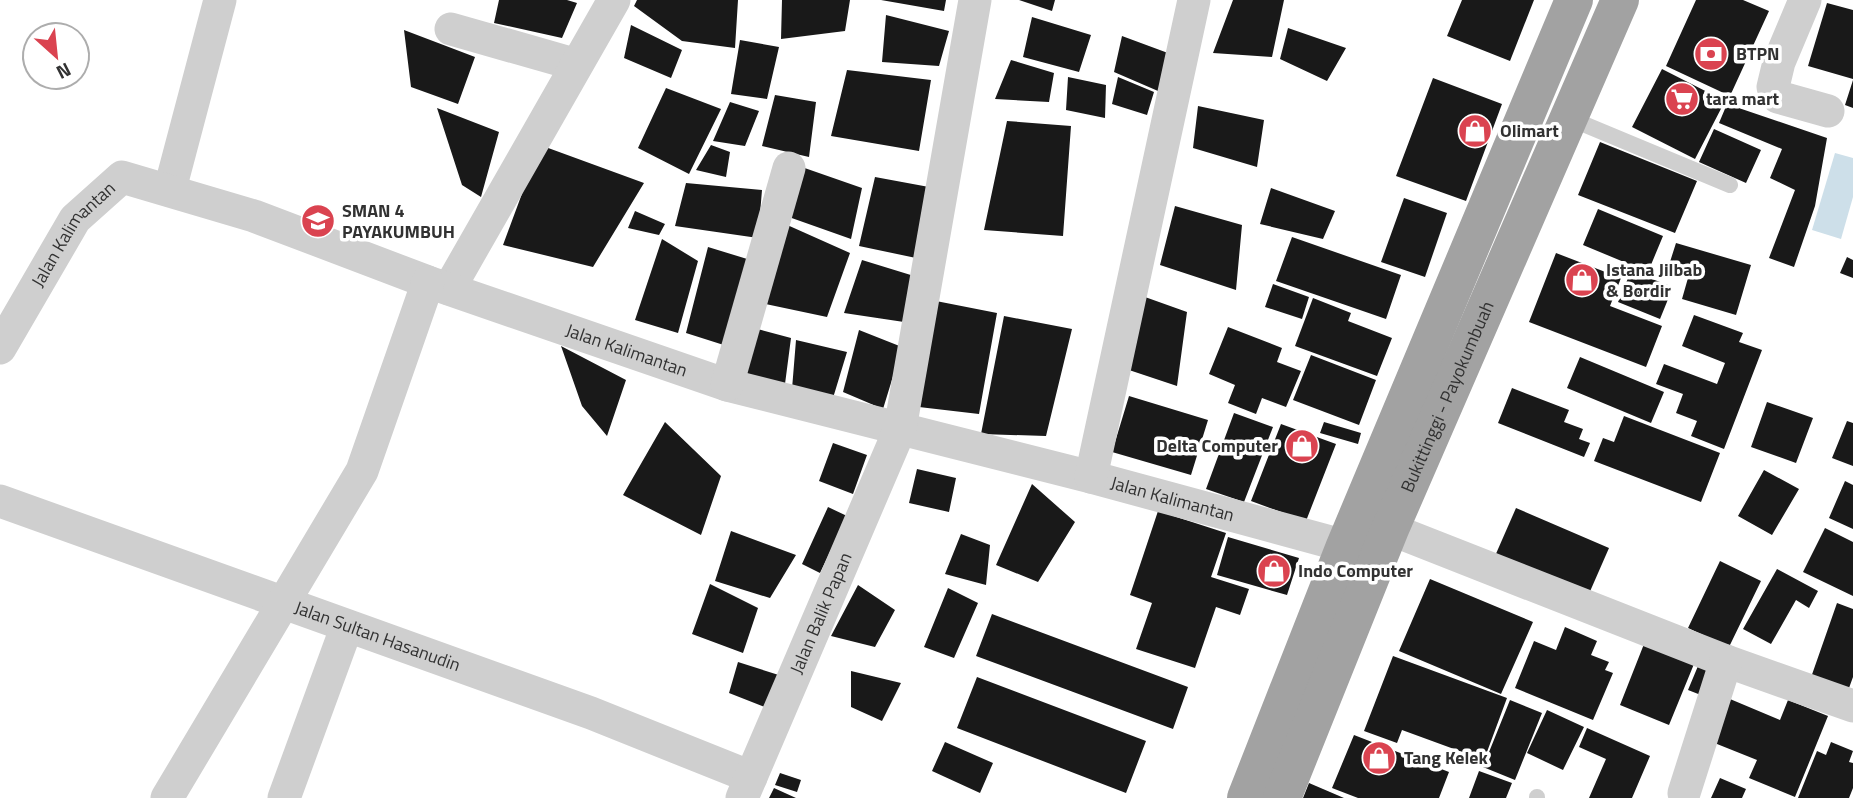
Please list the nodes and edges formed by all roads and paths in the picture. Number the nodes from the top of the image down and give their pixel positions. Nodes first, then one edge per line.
1 (220, 0) edge
2 (614, 0) edge
3 (975, 0) edge
4 (1194, 0) edge
5 (1574, 0) edge
6 (1620, 0) edge
7 (1805, 0) edge
8 (451, 29) dead end
9 (574, 64) junction
10 (1828, 111) dead end
11 (1569, 118) junction
12 (789, 168) dead end
13 (1730, 185) dead end
14 (170, 189) junction
15 (438, 285) junction
16 (0, 348) edge
17 (727, 385) junction
18 (900, 429) junction
19 (1091, 477) junction
20 (0, 501) edge
21 (1390, 529) junction
22 (1345, 546) junction
23 (285, 602) junction
24 (347, 626) junction
25 (1726, 661) junction
26 (1850, 698) edge
27 (747, 788) edge
28 (1684, 793) dead end
29 (167, 798) edge
30 (284, 798) edge
31 (1246, 798) edge
32 (1282, 798) edge

1 - 14 street
2 - 9 street
3 - 18 street, Jalan Balik Papan
4 - 19 street
5 - 22 highway, Bukittinggi - Payokumbuah
6 - 11 highway, Bukittinggi - Payokumbuah
7 - 10 street
8 - 9 street
9 - 15 street
11 - 13 lane
11 - 21 highway, Bukittinggi - Payokumbuah
12 - 17 street
14 - 15 street, Jalan Kalimantan
14 - 16 street, Jalan Kalimantan
15 - 17 street, Jalan Kalimantan
15 - 23 street
17 - 18 street, Jalan Kalimantan
18 - 19 street, Jalan Kalimantan
18 - 27 street, Jalan Balik Papan
19 - 22 street, Jalan Kalimantan
20 - 23 street, Jalan Sultan Hasanudin
21 - 25 street
21 - 32 highway, Bukittinggi - Payokumbuah
22 - 31 highway, Bukittinggi - Payokumbuah
23 - 24 street, Jalan Sultan Hasanudin
23 - 29 street
24 - 27 street, Jalan Sultan Hasanudin
24 - 30 street
25 - 26 street
25 - 28 street

